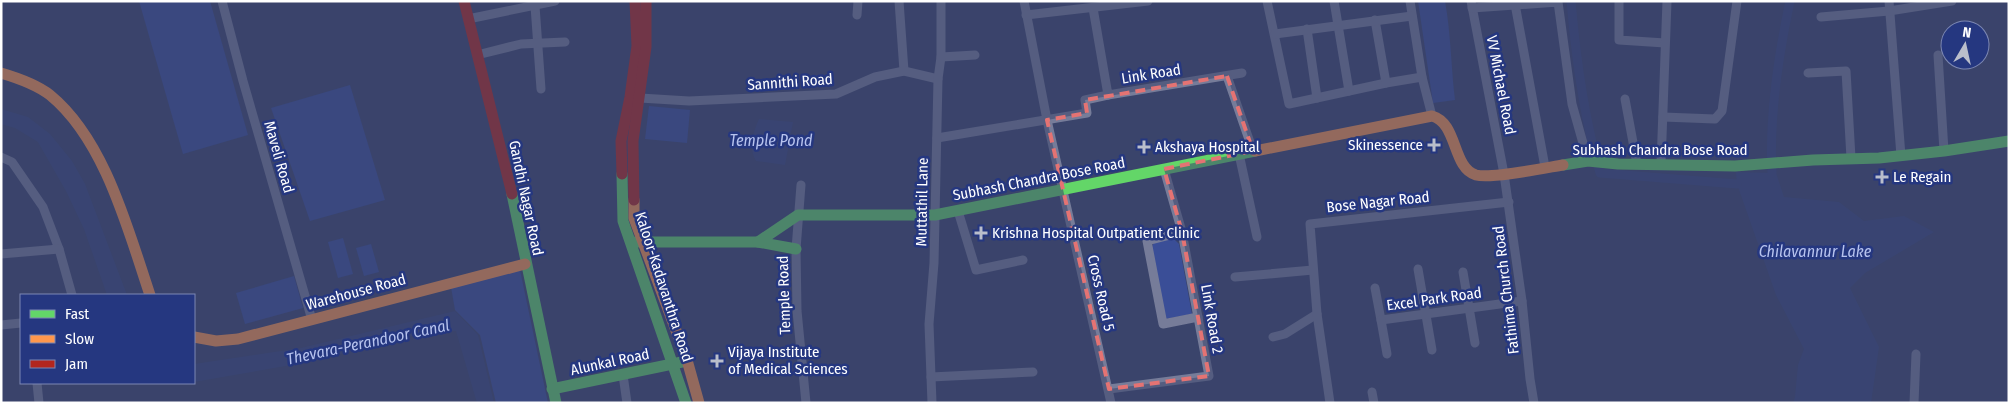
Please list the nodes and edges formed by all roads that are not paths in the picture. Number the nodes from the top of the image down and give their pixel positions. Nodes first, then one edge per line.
1 (222, 1) edge
2 (464, 1) edge
3 (555, 1) edge
4 (635, 1) edge
5 (646, 1) edge
6 (858, 1) edge
7 (898, 1) edge
8 (941, 1) edge
9 (1024, 1) edge
10 (1148, 1) edge
11 (1267, 1) edge
12 (1334, 1) edge
13 (1410, 1) edge
14 (1619, 1) edge
15 (1667, 1) edge
16 (1737, 1) edge
17 (1889, 1) edge
18 (1952, 1) edge
19 (1112, 3) edge
20 (1515, 4) junction
21 (521, 5) edge
22 (1472, 5) edge
23 (535, 6) junction
24 (1092, 8) junction
25 (1889, 11) junction
26 (857, 15) dead end
27 (1026, 15) junction
28 (1412, 16) junction
29 (1821, 17) dead end
30 (468, 19) junction
31 (1375, 20) junction
32 (1337, 25) junction
33 (1307, 29) junction
34 (1275, 34) junction
35 (565, 42) dead end
36 (537, 43) junction
37 (1665, 43) junction
38 (477, 55) junction
39 (975, 55) dead end
40 (1938, 55) dead end
41 (941, 57) junction
42 (904, 71) junction
43 (1, 73) edge
44 (1242, 73) dead end
45 (1808, 73) dead end
46 (1227, 76) junction
47 (1422, 77) junction
48 (938, 79) junction
49 (1386, 83) junction
50 (541, 89) dead end
51 (1349, 91) junction
52 (1108, 95) junction
53 (640, 98) junction
54 (1317, 98) junction
55 (1625, 99) dead end
56 (1432, 116) junction
57 (1663, 117) junction
58 (1047, 120) junction
59 (937, 138) junction
60 (2009, 141) edge
61 (1253, 150) junction
62 (1944, 151) junction
63 (1239, 154) junction
64 (1901, 156) junction
65 (1, 157) edge
66 (1851, 158) junction
67 (1588, 161) junction
68 (1636, 164) junction
69 (1661, 164) junction
70 (1544, 167) junction
71 (1164, 169) junction
72 (1504, 174) junction
73 (801, 185) dead end
74 (1063, 190) junction
75 (1509, 202) junction
76 (958, 212) junction
77 (798, 215) junction
78 (935, 215) junction
79 (1182, 232) junction
80 (1257, 237) dead end
81 (643, 242) junction
82 (758, 242) junction
83 (630, 243) junction
84 (59, 249) junction
85 (796, 249) junction
86 (1, 254) edge
87 (1023, 260) dead end
88 (525, 264) junction
89 (1418, 269) dead end
90 (1313, 270) junction
91 (1463, 272) dead end
92 (1235, 277) dead end
93 (1375, 288) dead end
94 (72, 294) edge
95 (150, 294) edge
96 (1522, 300) junction
97 (1469, 308) junction
98 (1316, 314) junction
99 (1426, 314) junction
100 (1198, 317) junction
101 (312, 320) junction
102 (1381, 320) junction
103 (20, 323) edge
104 (1, 326) edge
105 (195, 337) edge
106 (1274, 337) dead end
107 (1475, 342) dead end
108 (1432, 350) dead end
109 (1387, 354) dead end
110 (1916, 354) dead end
111 (687, 360) junction
112 (674, 364) junction
113 (1033, 372) dead end
114 (623, 375) junction
115 (931, 377) junction
116 (37, 384) edge
117 (552, 389) junction
118 (1108, 389) junction
119 (1372, 392) dead end
120 (40, 403) edge
121 (556, 403) edge
122 (627, 403) edge
123 (686, 403) edge
124 (699, 403) edge
125 (806, 403) edge
126 (932, 403) edge
127 (1111, 403) edge
128 (1330, 403) edge
129 (1374, 403) edge
130 (1534, 403) edge
131 (1914, 403) edge

1 - 101 street, Maveli Road
2 - 30 main road, Gandhi Nagar Road
3 - 23 street
4 - 83 main road, Kaloor-Kadavanthra Road
5 - 53 main road, Kaloor-Kadavanthra Road
6 - 26 street
7 - 42 street
8 - 41 street, Muttathil Lane
9 - 27 street, Cross Road 5
10 - 19 street
11 - 34 street
12 - 32 street
13 - 28 street
14 - 37 street
15 - 37 street
16 - 57 street
17 - 25 street
18 - 25 street
19 - 24 street
20 - 22 street
20 - 67 street
20 - 70 street
21 - 23 street
21 - 30 street
22 - 72 street, VV Michael Road
23 - 36 street
24 - 27 street
24 - 52 street, Link Road
25 - 29 street
25 - 64 street
27 - 58 street, Cross Road 5
28 - 31 street
28 - 47 street
30 - 38 main road, Gandhi Nagar Road
31 - 32 street
31 - 49 street
32 - 33 street
32 - 51 street
33 - 34 street
33 - 54 street
34 - 54 street
35 - 36 street
36 - 38 street
36 - 50 street
37 - 57 street
38 - 88 main road, Gandhi Nagar Road
39 - 41 street
40 - 62 street
41 - 48 street, Muttathil Lane
42 - 48 street, Sannithi Road
42 - 53 street, Sannithi Road
43 - 95 main road
44 - 46 street, Link Road
45 - 66 street
46 - 52 street, Link Road
46 - 61 street
47 - 49 street
47 - 56 street
48 - 59 street, Muttathil Lane
49 - 51 street
51 - 54 street
52 - 58 street
53 - 81 main road, Kaloor-Kadavanthra Road
55 - 68 street
56 - 61 main road, Subhash Chandra Bose Road
56 - 72 main road, Subhash Chandra Bose Road
57 - 69 street
58 - 59 street
58 - 74 street, Cross Road 5
59 - 78 street, Muttathil Lane
60 - 62 main road, Subhash Chandra Bose Road
61 - 63 main road, Subhash Chandra Bose Road
62 - 64 main road, Subhash Chandra Bose Road
63 - 71 main road, Subhash Chandra Bose Road
63 - 80 street
64 - 66 main road, Subhash Chandra Bose Road
65 - 84 street
66 - 69 main road, Subhash Chandra Bose Road
67 - 68 main road, Subhash Chandra Bose Road
67 - 70 main road, Subhash Chandra Bose Road
68 - 69 main road, Subhash Chandra Bose Road
70 - 72 main road, Subhash Chandra Bose Road
71 - 74 main road, Subhash Chandra Bose Road
71 - 79 street, Link Road 2
72 - 75 street, Fathima Church Road
73 - 77 street, Temple Road
74 - 76 main road, Subhash Chandra Bose Road
74 - 118 street, Cross Road 5
75 - 90 street, Bose Nagar Road
75 - 96 street, Fathima Church Road
76 - 78 main road, Subhash Chandra Bose Road
76 - 87 street
77 - 78 main road, Subhash Chandra Bose Road
77 - 82 main road
77 - 85 street, Temple Road
78 - 115 street, Muttathil Lane
79 - 100 street, Link Road 2
79 - 100 street
81 - 82 main road
81 - 83 main road
81 - 111 main road, Kaloor-Kadavanthra Road
82 - 85 main road
83 - 112 main road, Kaloor-Kadavanthra Road
84 - 86 street
84 - 94 street
85 - 125 street, Temple Road
88 - 101 main road, Warehouse Road
88 - 117 main road, Gandhi Nagar Road
89 - 99 street
90 - 92 street
90 - 98 street, Bose Nagar Road
91 - 97 street
93 - 102 street, Excel Park Road
96 - 97 street, Excel Park Road
96 - 130 street, Fathima Church Road
97 - 99 street, Excel Park Road
97 - 107 street
98 - 106 street
98 - 128 street, Bose Nagar Road
99 - 102 street, Excel Park Road
99 - 108 street
100 - 118 street, Link Road 2
101 - 105 main road, Warehouse Road
102 - 109 street
103 - 104 street
110 - 131 street
111 - 112 main road, Alunkal Road
111 - 124 main road, Kaloor-Kadavanthra Road
112 - 114 main road, Alunkal Road
112 - 123 main road, Kaloor-Kadavanthra Road
113 - 115 street
114 - 117 main road, Alunkal Road
114 - 122 street
115 - 126 street, Muttathil Lane
116 - 120 street
117 - 121 main road, Gandhi Nagar Road
118 - 127 street, Cross Road 5
119 - 129 street

